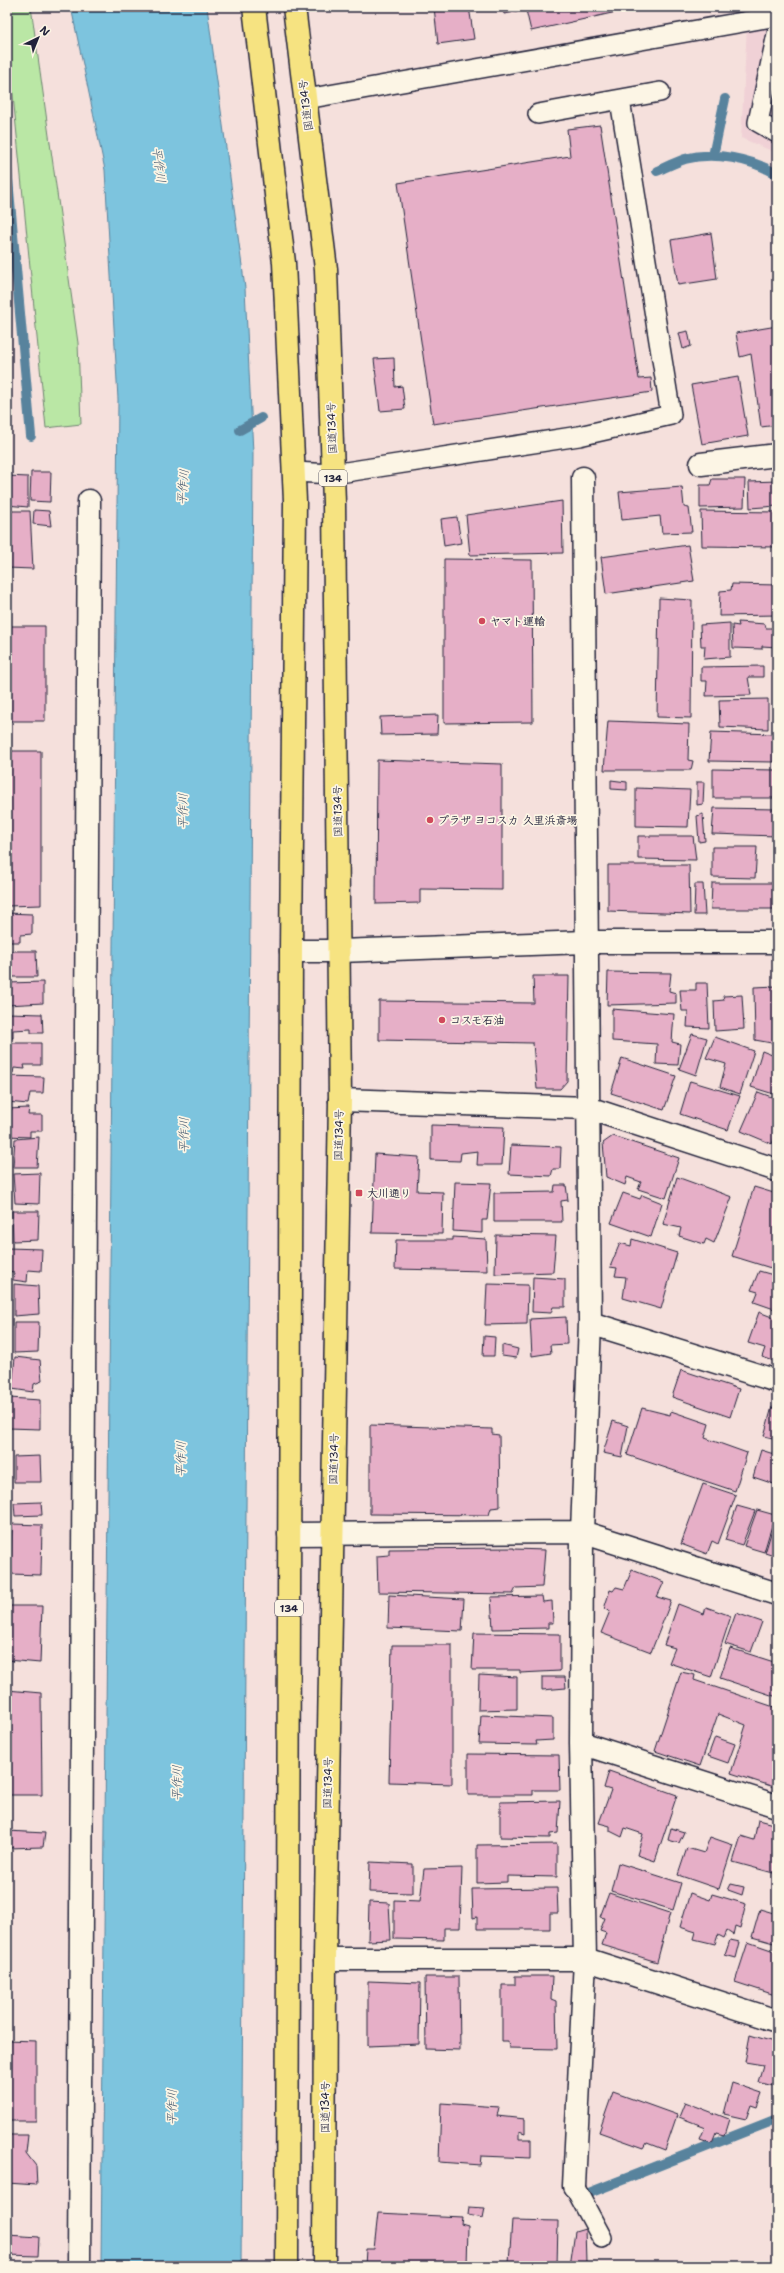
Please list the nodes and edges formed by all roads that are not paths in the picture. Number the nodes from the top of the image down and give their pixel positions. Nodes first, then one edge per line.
1 (254, 7) edge
2 (294, 7) edge
3 (777, 16) edge
4 (777, 34) edge
5 (660, 92) dead end
6 (306, 99) junction
7 (620, 100) junction
8 (538, 114) dead end
9 (777, 133) edge
10 (777, 455) edge
11 (701, 464) dead end
12 (294, 472) junction
13 (333, 474) junction
14 (583, 478) dead end
15 (89, 501) dead end
16 (586, 942) junction
17 (777, 942) edge
18 (291, 951) junction
19 (340, 951) junction
20 (340, 1100) junction
21 (588, 1108) junction
22 (777, 1170) edge
23 (590, 1323) junction
24 (777, 1381) edge
25 (582, 1532) junction
26 (332, 1533) junction
27 (289, 1534) junction
28 (777, 1594) edge
29 (581, 1743) junction
30 (777, 1806) edge
31 (325, 1959) junction
32 (585, 1959) junction
33 (777, 2021) edge
34 (574, 2186) joint
35 (602, 2238) dead end
36 (78, 2266) edge
37 (288, 2266) edge
38 (324, 2266) edge

1 - 12 highway, 134
2 - 6 highway, 国道134号 / 134
3 - 6 lane
4 - 9 lane
5 - 7 lane
6 - 13 highway, 国道134号 / 134
7 - 8 lane
7 - 13 lane
10 - 11 street
12 - 13 lane
12 - 18 highway, 134
13 - 19 highway, 国道134号 / 134
14 - 16 street
15 - 36 street
16 - 17 street
16 - 19 street
16 - 21 street
18 - 19 street
18 - 27 highway, 134
19 - 20 highway, 国道134号 / 134
20 - 21 street
20 - 26 highway, 国道134号 / 134
21 - 22 street
21 - 23 street
23 - 24 street
23 - 25 street
25 - 26 street
25 - 28 street
25 - 29 street
26 - 27 street
26 - 31 highway, 国道134号 / 134
27 - 37 highway, 134
29 - 30 street
29 - 32 street
31 - 32 street
31 - 38 highway, 国道134号 / 134
32 - 33 street
32 - 34 street
34 - 35 lane

